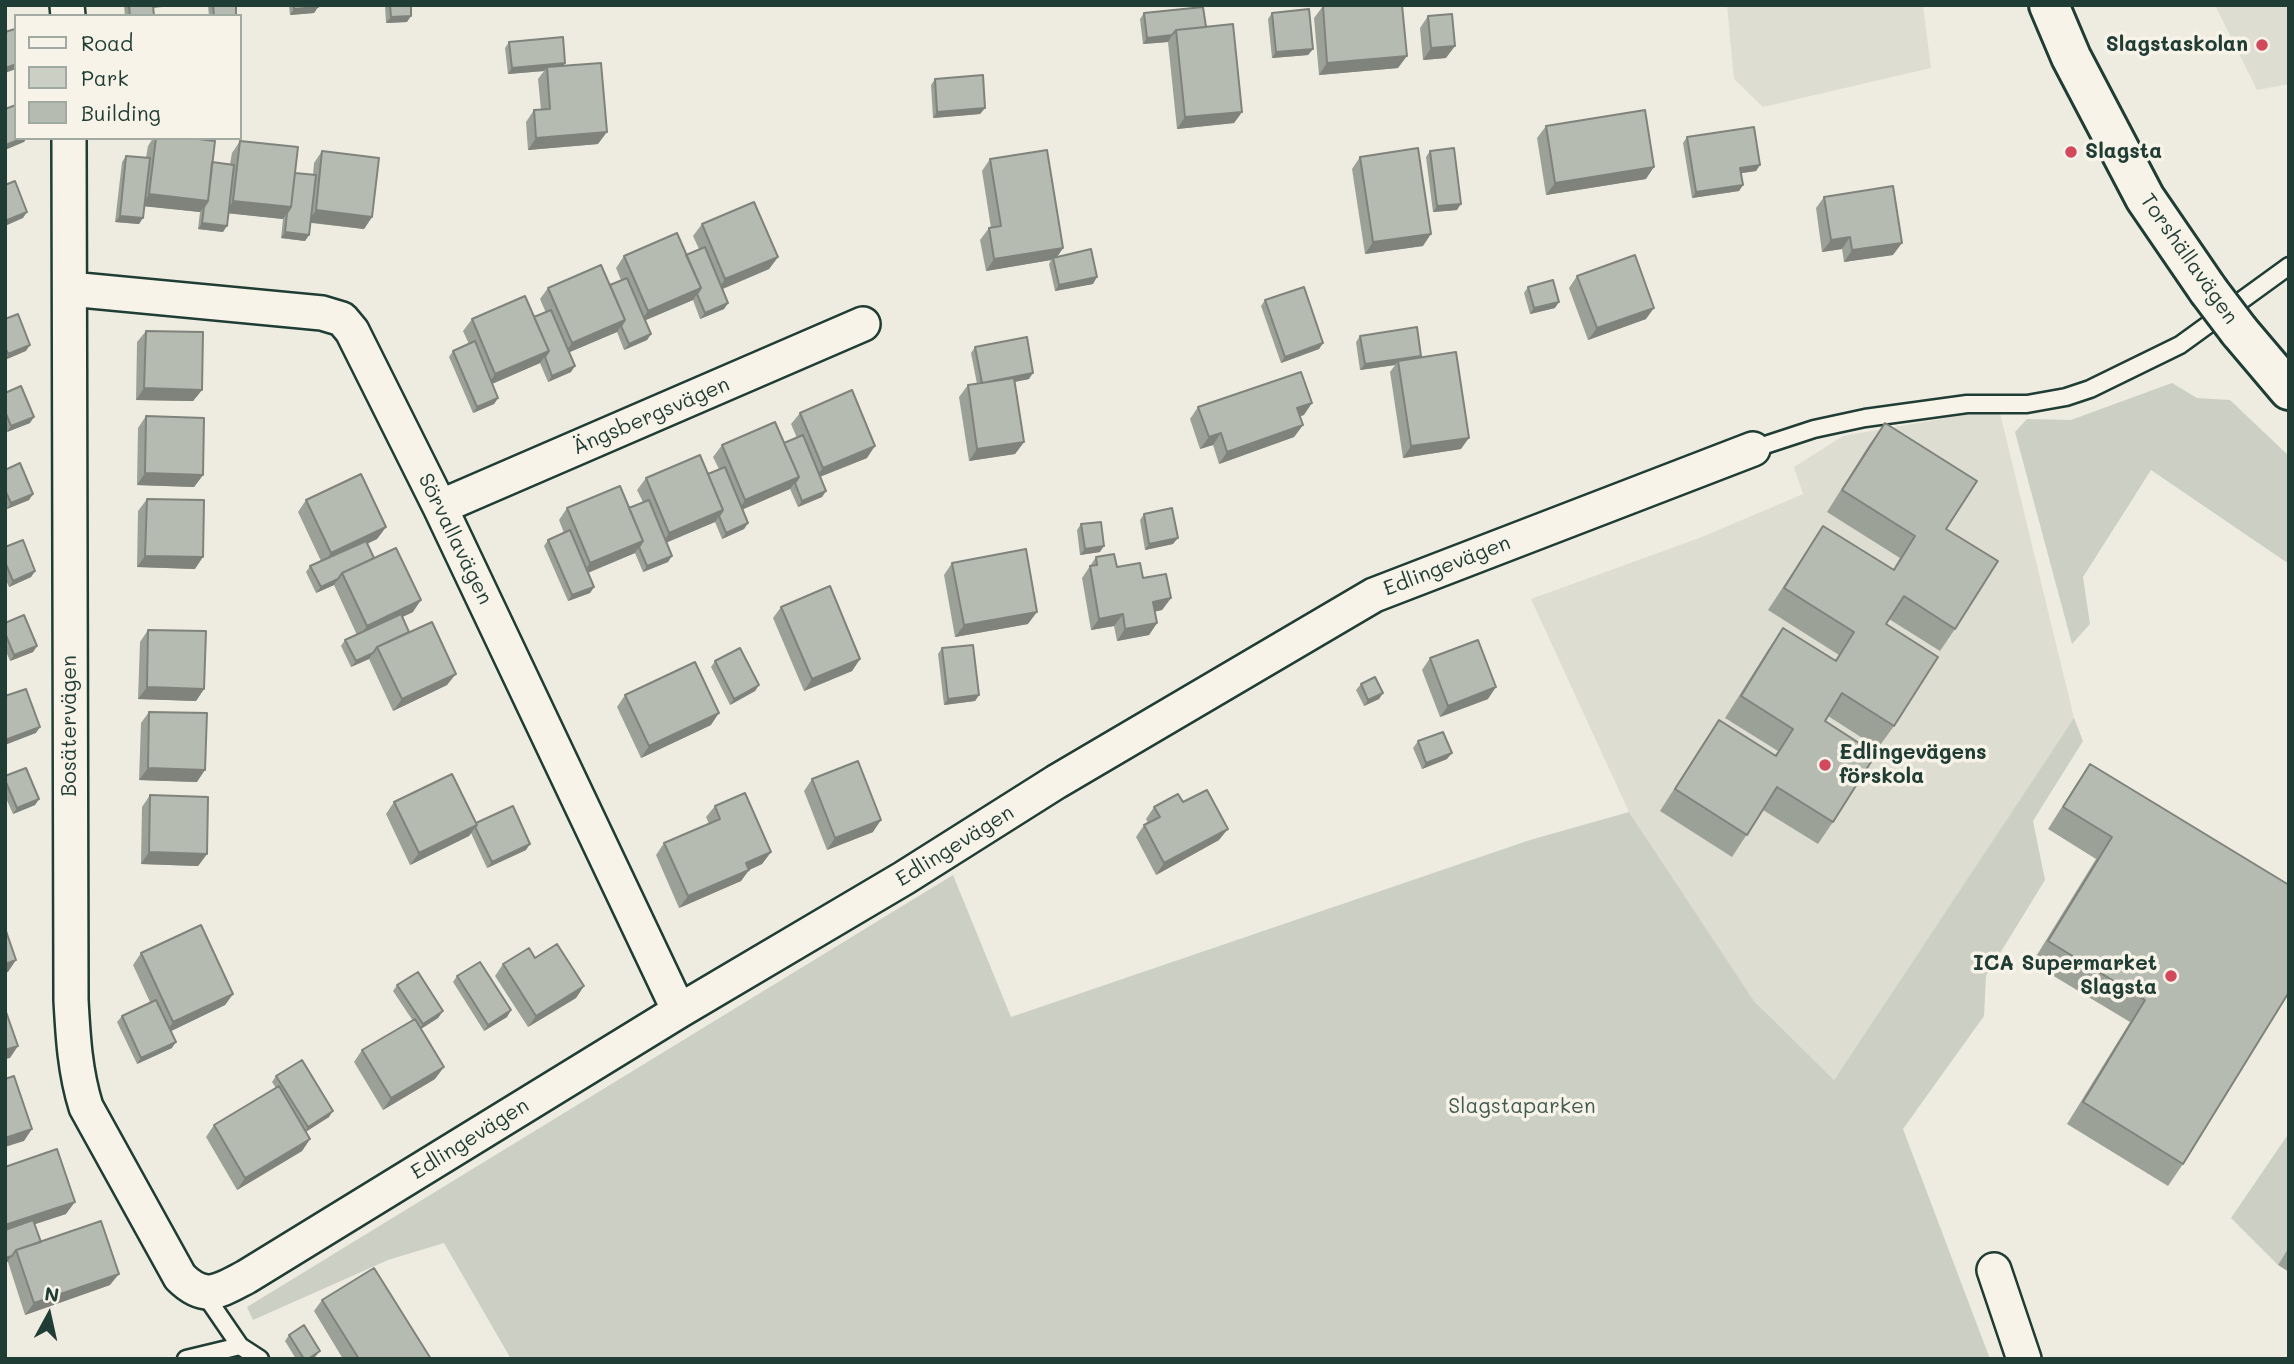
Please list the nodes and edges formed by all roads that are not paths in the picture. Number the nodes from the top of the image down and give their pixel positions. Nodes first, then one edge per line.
1 (2049, 5) edge
2 (69, 140) edge
3 (2289, 266) edge
4 (70, 289) junction
5 (863, 324) dead end
6 (2289, 390) edge
7 (1753, 449) joint
8 (440, 507) junction
9 (679, 1011) junction
10 (1994, 1270) dead end
11 (195, 1288) junction
12 (240, 1346) junction
13 (186, 1359) edge
14 (260, 1359) edge
15 (2024, 1359) edge

1 - 6 main road, Torshällavägen, bridge
2 - 4 street, Bosätervägen
3 - 7 lane
4 - 8 street, Sörvallavägen
4 - 11 street, Bosätervägen
5 - 8 street, Ängsbergsvägen
7 - 9 street, Edlingevägen
8 - 9 street, Sörvallavägen
9 - 11 street, Edlingevägen
10 - 15 street
11 - 12 lane
12 - 13 lane
12 - 14 lane

